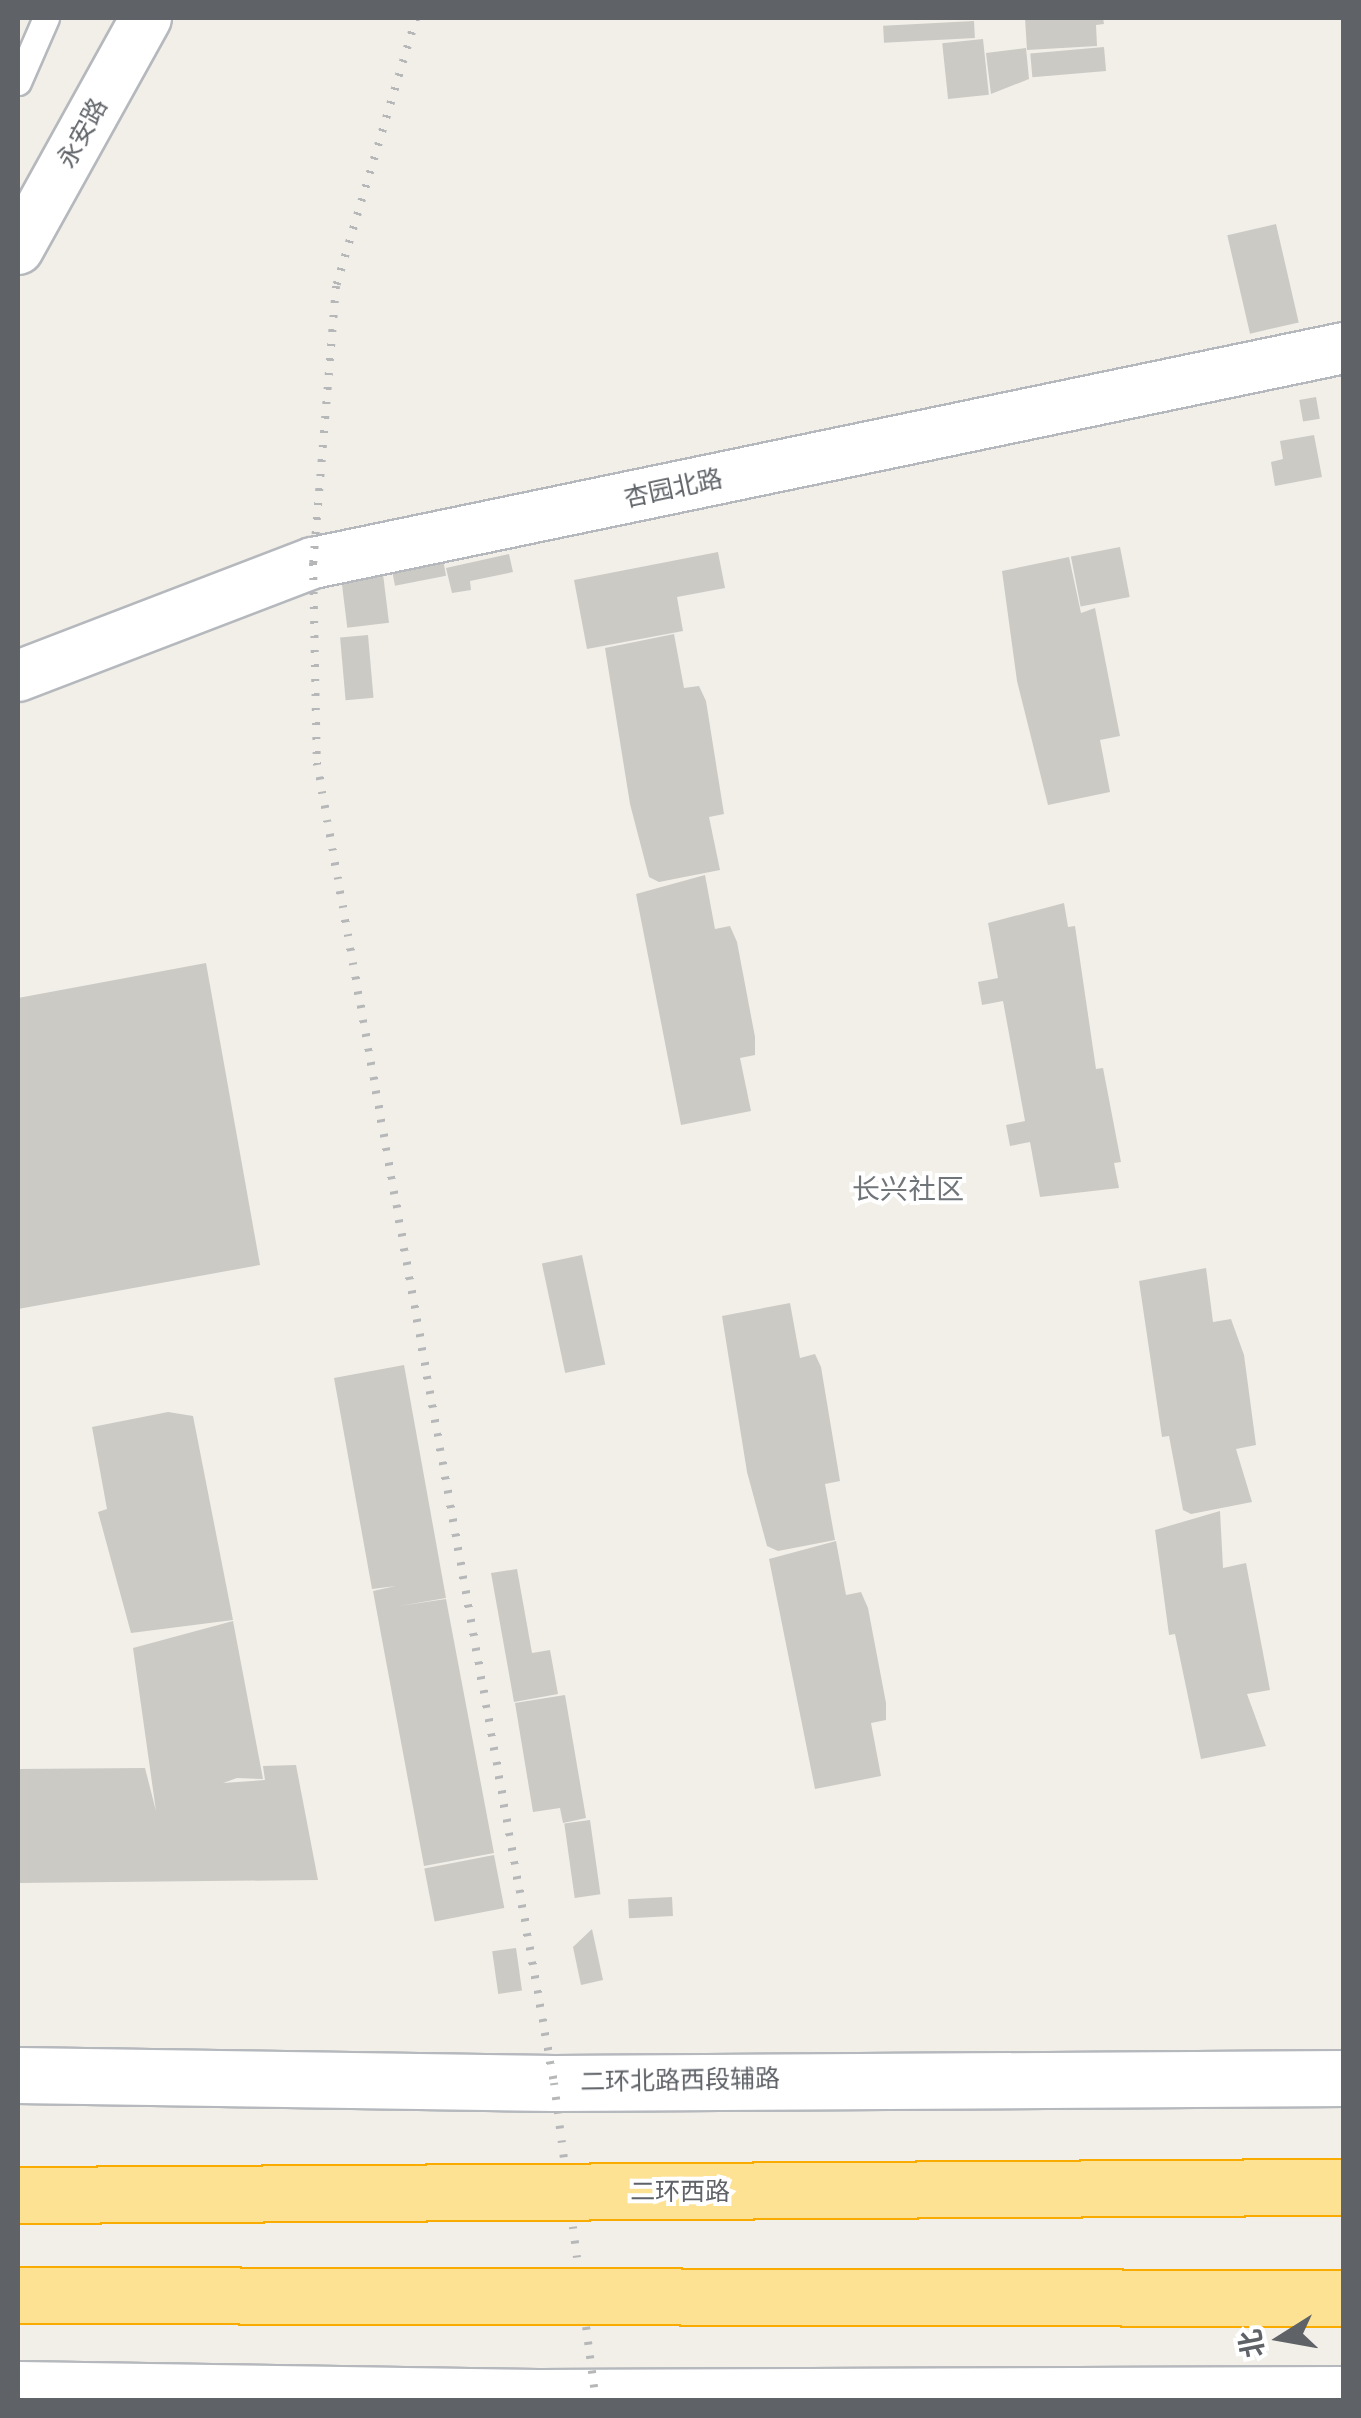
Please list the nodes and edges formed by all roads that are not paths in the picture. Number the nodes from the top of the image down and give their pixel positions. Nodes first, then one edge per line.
1 (46, 18) edge
2 (146, 18) edge
3 (18, 82) edge
4 (18, 248) edge
5 (1344, 348) edge
6 (18, 676) edge
7 (18, 2075) edge
8 (1344, 2078) edge
9 (1344, 2186) edge
10 (18, 2195) edge
11 (18, 2295) edge
12 (1344, 2298) edge
13 (18, 2388) edge
14 (1344, 2394) edge

1 - 3 lane
2 - 4 street, 永安路
5 - 6 street, 杏园北路
7 - 8 main road, 二环北路西段辅路
9 - 10 highway, 二环西路, bridge
11 - 12 highway, bridge
13 - 14 main road

